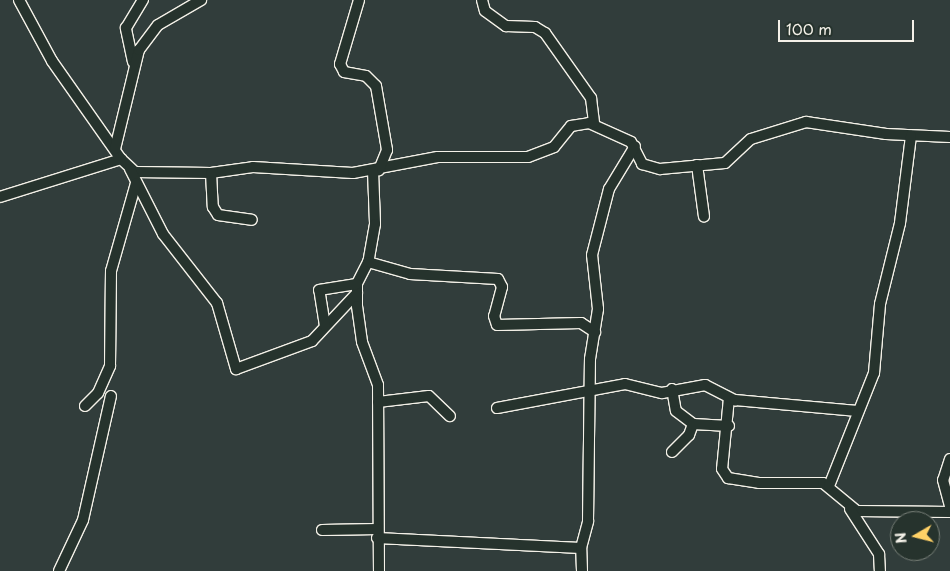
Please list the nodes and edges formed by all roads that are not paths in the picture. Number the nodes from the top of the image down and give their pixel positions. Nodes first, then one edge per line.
1 (18, 0) edge
2 (143, 0) edge
3 (201, 0) edge
4 (359, 0) edge
5 (482, 0) edge
6 (133, 62) junction
7 (594, 124) junction
8 (910, 136) junction
9 (950, 137) edge
10 (635, 146) junction
11 (116, 149) junction
12 (121, 159) junction
13 (697, 165) junction
14 (130, 169) junction
15 (376, 171) junction
16 (211, 173) junction
17 (136, 183) junction
18 (0, 197) edge
19 (704, 217) dead end
20 (252, 220) dead end
21 (368, 262) junction
22 (357, 288) junction
23 (325, 326) junction
24 (595, 332) junction
25 (590, 388) junction
26 (672, 389) junction
27 (111, 396) dead end
28 (729, 398) junction
29 (378, 402) junction
30 (85, 406) dead end
31 (497, 408) dead end
32 (858, 411) junction
33 (450, 416) dead end
34 (693, 424) junction
35 (729, 426) junction
36 (672, 452) dead end
37 (950, 459) edge
38 (829, 486) junction
39 (950, 508) edge
40 (850, 509) junction
41 (950, 512) edge
42 (322, 530) dead end
43 (378, 533) junction
44 (581, 548) junction
45 (59, 571) edge
46 (379, 571) edge
47 (582, 571) edge
48 (880, 571) edge

1 - 11 street
2 - 6 street
3 - 6 street
4 - 15 street
5 - 7 street
6 - 11 street
7 - 10 street
7 - 15 street
8 - 9 street
8 - 13 street
8 - 32 street
10 - 13 street
10 - 24 street
11 - 12 street
12 - 14 street
12 - 18 street
13 - 19 street
14 - 16 street
14 - 17 street
15 - 16 street
15 - 21 street
16 - 20 street
17 - 23 street
17 - 30 street
21 - 22 street
21 - 24 street
22 - 23 street
22 - 23 street
22 - 29 street
24 - 25 street
25 - 26 street
25 - 31 street
25 - 44 street
26 - 28 street
26 - 34 street
27 - 45 street
28 - 32 street
28 - 35 street
29 - 33 street
29 - 43 street
32 - 38 street
34 - 35 street
34 - 36 street
35 - 38 street
37 - 39 street
38 - 40 street
40 - 41 street
40 - 48 street
42 - 43 street
43 - 44 street
43 - 46 street
44 - 47 street

